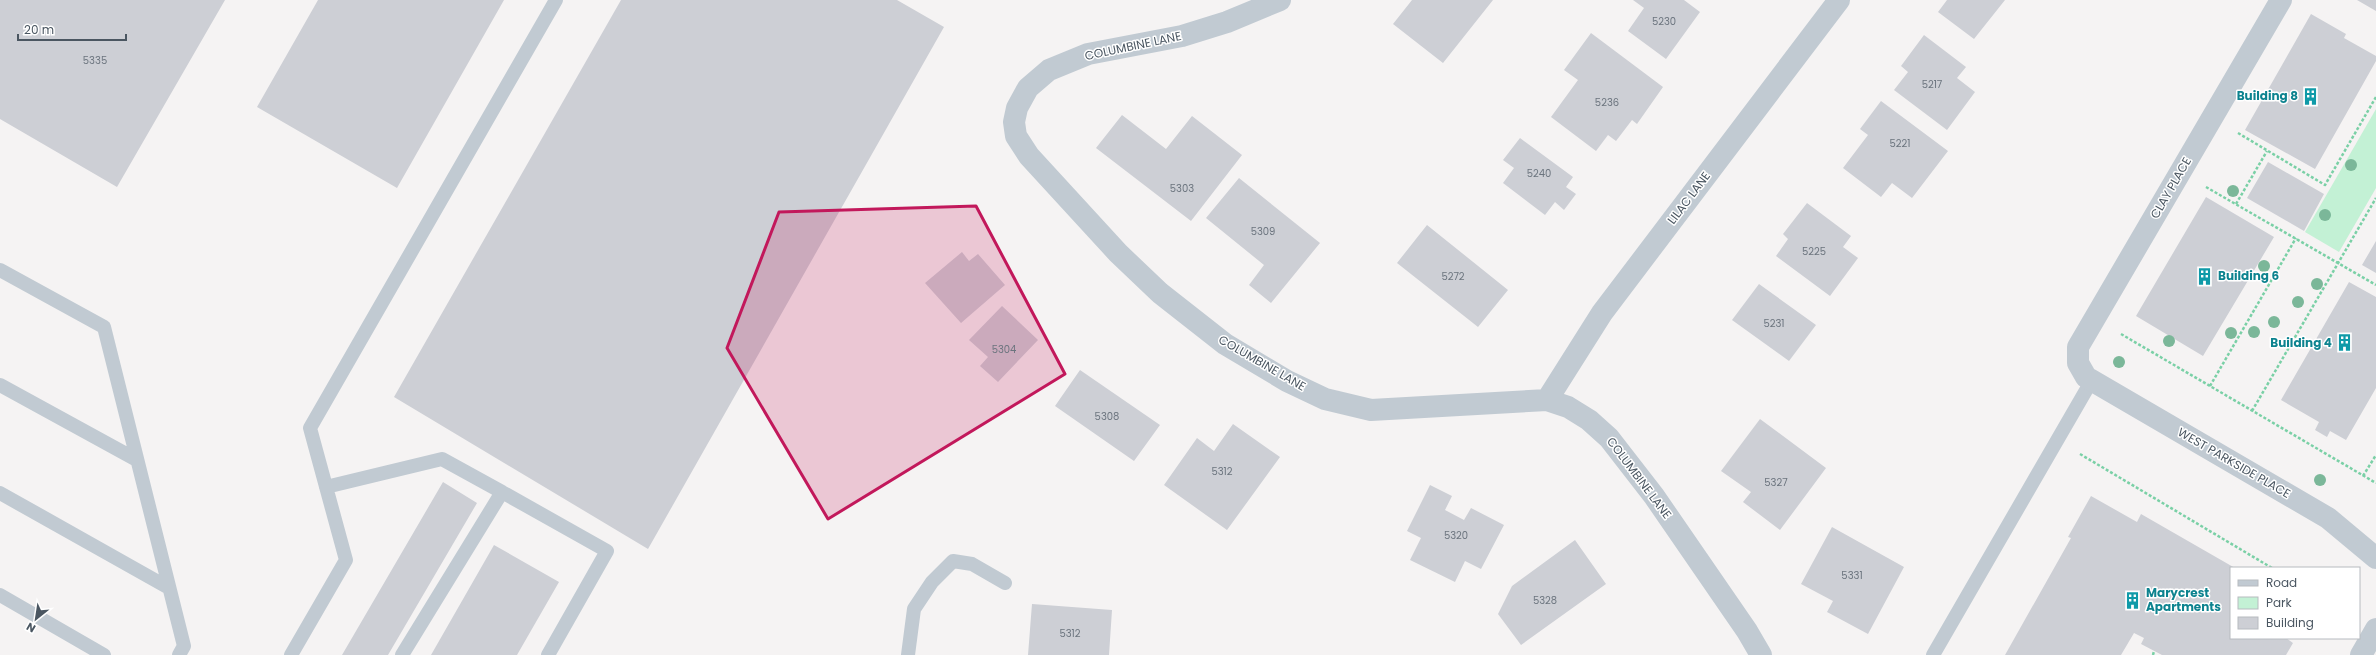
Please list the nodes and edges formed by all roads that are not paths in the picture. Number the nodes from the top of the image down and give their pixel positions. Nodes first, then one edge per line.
1 (556, 0) edge
2 (1280, 0) edge
3 (1839, 0) edge
4 (2281, 0) edge
5 (0, 270) edge
6 (2089, 378) junction
7 (0, 385) edge
8 (1547, 400) junction
9 (137, 460) junction
10 (326, 487) junction
11 (502, 492) junction
12 (0, 493) edge
13 (2376, 558) edge
14 (1005, 583) dead end
15 (169, 588) junction
16 (0, 595) edge
17 (2376, 629) edge
18 (104, 655) edge
19 (179, 655) edge
20 (292, 655) edge
21 (402, 655) edge
22 (548, 655) edge
23 (908, 655) edge
24 (1761, 655) edge
25 (1933, 655) edge
26 (2362, 655) edge

1 - 10 lane
2 - 8 street, COLUMBINE LANE
3 - 8 street, LILAC LANE
4 - 6 street, CLAY PLACE
5 - 9 lane
6 - 13 street, WEST PARKSIDE PLACE
6 - 25 lane
7 - 9 lane
8 - 24 street, COLUMBINE LANE
9 - 15 lane
10 - 11 lane
10 - 20 lane
11 - 21 lane
11 - 22 lane
12 - 15 lane
14 - 23 lane
15 - 19 lane
16 - 18 lane
17 - 26 street

